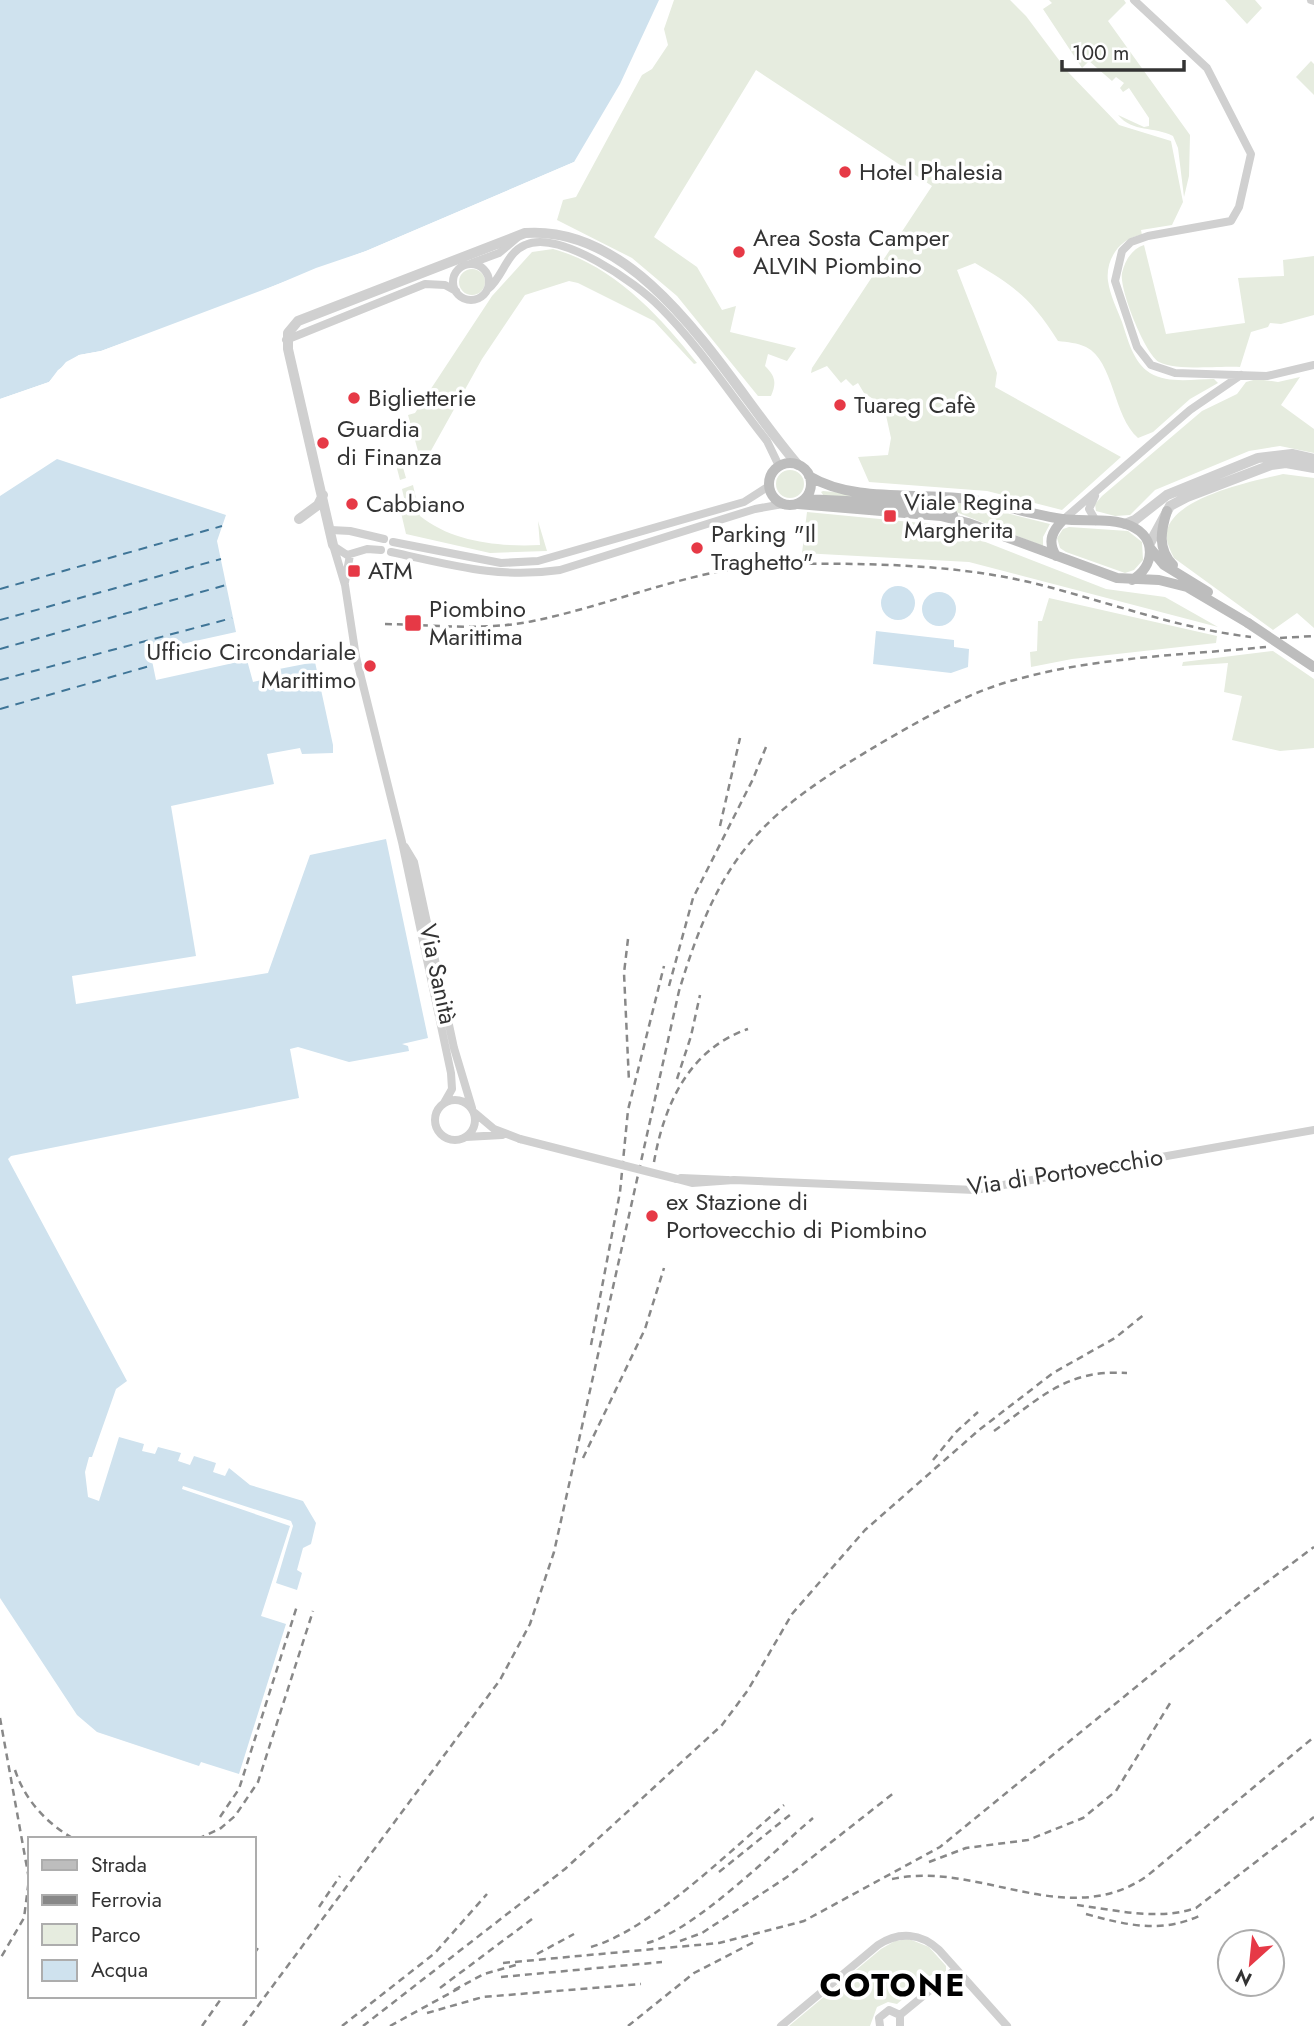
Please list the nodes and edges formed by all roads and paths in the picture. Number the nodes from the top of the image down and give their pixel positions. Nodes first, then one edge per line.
1 (1134, 0) edge
2 (472, 262) junction
3 (488, 289) junction
4 (456, 291) junction
5 (286, 340) junction
6 (1314, 365) edge
7 (1241, 375) junction
8 (1314, 458) edge
9 (798, 465) junction
10 (779, 466) junction
11 (1314, 468) edge
12 (809, 476) junction
13 (768, 486) junction
14 (1096, 493) junction
15 (323, 495) junction
16 (801, 501) junction
17 (783, 504) junction
18 (1167, 511) junction
19 (299, 519) dead end
20 (1064, 519) junction
21 (1097, 522) junction
22 (1125, 524) junction
23 (331, 530) junction
24 (359, 534) junction
25 (384, 539) dead end
26 (393, 542) dead end
27 (333, 545) junction
28 (1150, 545) junction
29 (360, 550) junction
30 (350, 555) junction
31 (1056, 556) junction
32 (1185, 576) junction
33 (1132, 580) junction
34 (345, 585) junction
35 (1217, 602) junction
36 (1314, 667) edge
37 (402, 842) junction
38 (444, 1103) junction
39 (474, 1111) junction
40 (1314, 1130) edge
41 (506, 1135) junction
42 (466, 1137) junction
43 (956, 1969) junction
44 (900, 2015) junction
45 (781, 2026) edge
46 (880, 2026) edge
47 (900, 2026) edge
48 (1007, 2026) edge

1 - 7 street
2 - 3 street
2 - 4 street
2 - 5 street
2 - 9 street
3 - 4 street
3 - 10 street
4 - 5 street
5 - 15 street
6 - 7 street
7 - 14 street
8 - 22 street
9 - 10 main road
9 - 12 main road
10 - 13 main road
11 - 18 street
12 - 16 main road
12 - 20 main road
13 - 17 main road
13 - 26 street
14 - 20 street
14 - 21 street
15 - 19 street
15 - 23 street
16 - 17 main road
16 - 31 main road
17 - 29 street
18 - 28 street
18 - 32 main road
20 - 21 main road
20 - 31 main road
21 - 22 main road
22 - 28 main road
23 - 24 street
23 - 27 street
24 - 25 street
24 - 29 street
27 - 30 street
27 - 34 street
28 - 32 main road
28 - 33 main road
29 - 30 street
30 - 34 street
31 - 33 main road
32 - 35 main road
33 - 35 main road
34 - 37 street, Via Sanità
35 - 36 main road, bridge
37 - 38 street, Via Sanità
37 - 39 street, Via Sanità
38 - 39 street
38 - 42 street, Via Sanità
39 - 41 street, Via di Portovecchio
39 - 42 street
40 - 41 street, Via di Portovecchio, bridge
41 - 42 street, Via di Portovecchio
43 - 44 street
43 - 45 street
43 - 48 street
44 - 46 street
44 - 47 street

